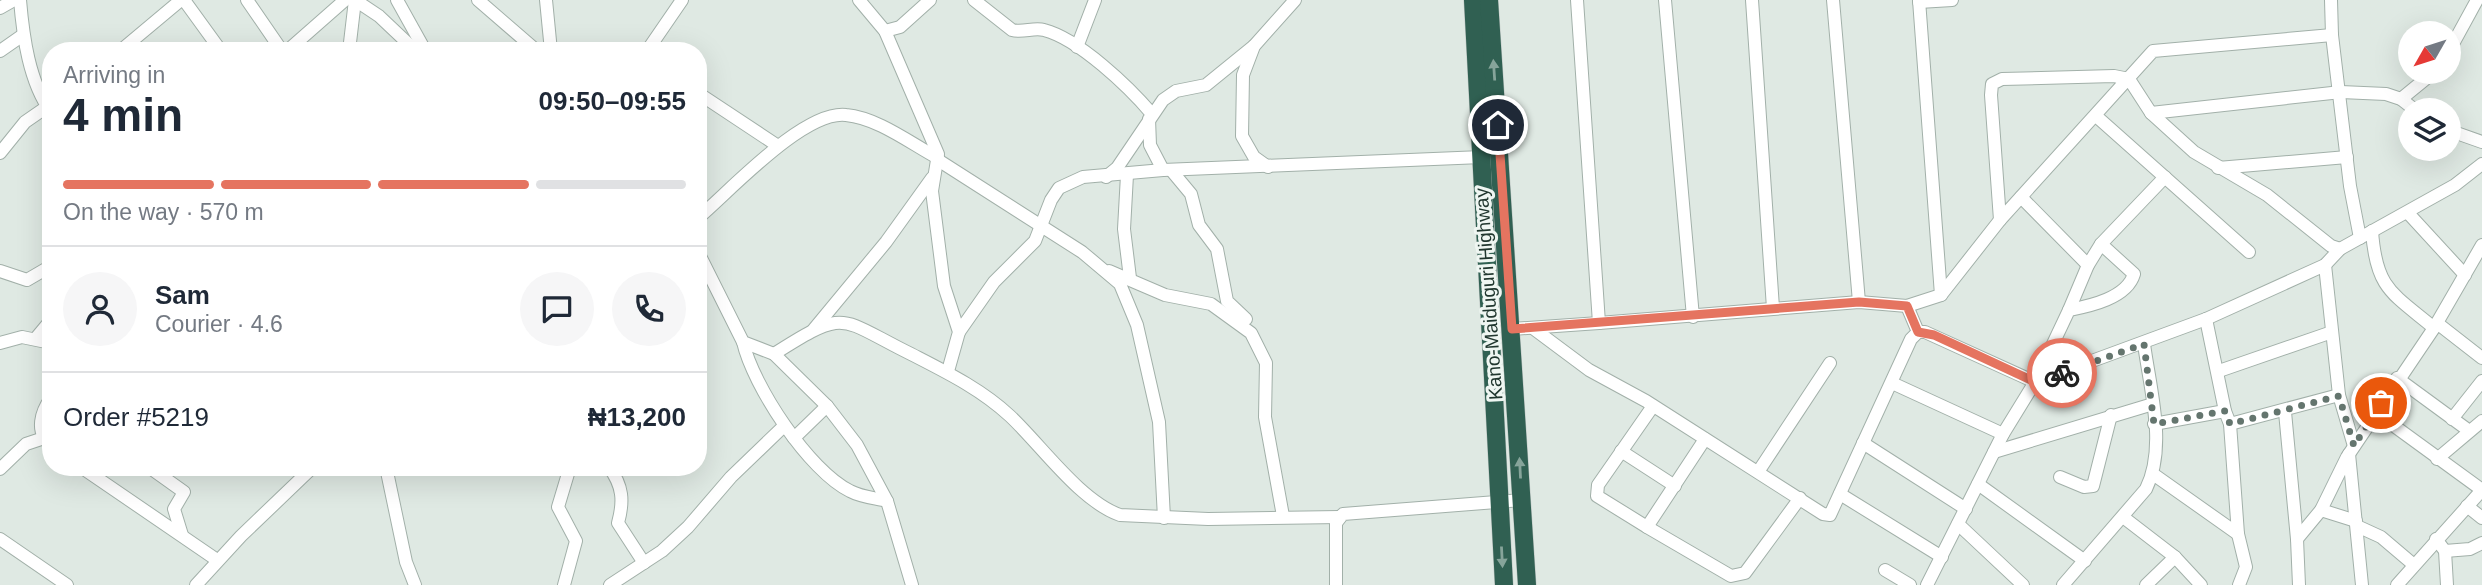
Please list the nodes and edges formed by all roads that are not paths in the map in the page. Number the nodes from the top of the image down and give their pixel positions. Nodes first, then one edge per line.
1 (14, 0) edge
2 (20, 0) edge
3 (183, 0) edge
4 (247, 0) edge
5 (345, 0) edge
6 (355, 0) edge
7 (397, 0) edge
8 (478, 0) edge
9 (547, 0) edge
10 (682, 0) edge
11 (859, 0) edge
12 (930, 0) edge
13 (974, 0) edge
14 (1096, 0) edge
15 (1295, 0) edge
16 (1473, 0) edge
17 (1489, 0) edge
18 (1577, 0) edge
19 (1665, 0) edge
20 (1752, 0) edge
21 (1833, 0) edge
22 (1952, 0) edge
23 (2331, 0) edge
24 (2477, 0) edge
25 (1919, 1) edge
26 (0, 8) edge
27 (2461, 29) edge
28 (885, 31) junction
29 (2332, 35) junction
30 (23, 36) junction
31 (131, 42) edge
32 (214, 42) edge
33 (278, 42) edge
34 (296, 42) edge
35 (350, 42) edge
36 (412, 42) edge
37 (417, 42) edge
38 (527, 42) edge
39 (550, 42) edge
40 (653, 42) edge
41 (1254, 46) junction
42 (1077, 47) junction
43 (0, 51) edge
44 (2129, 79) junction
45 (2419, 84) edge
46 (42, 87) edge
47 (2341, 92) junction
48 (2398, 98) edge
49 (2402, 98) edge
50 (707, 99) edge
51 (42, 112) edge
52 (2151, 113) junction
53 (1151, 116) junction
54 (2096, 116) junction
55 (2461, 135) edge
56 (2482, 142) edge
57 (778, 146) junction
58 (0, 153) edge
59 (1482, 157) junction
60 (2347, 157) junction
61 (938, 159) junction
62 (2482, 164) edge
63 (1268, 167) junction
64 (2218, 168) junction
65 (1167, 170) junction
66 (935, 173) junction
67 (1126, 174) junction
68 (1106, 177) junction
69 (2165, 177) junction
70 (2021, 197) junction
71 (707, 210) edge
72 (2408, 213) junction
73 (2000, 220) junction
74 (1040, 226) junction
75 (2366, 234) junction
76 (2101, 244) junction
77 (2482, 245) edge
78 (2340, 248) junction
79 (2249, 252) dead end
80 (2088, 265) junction
81 (2325, 265) junction
82 (1102, 269) junction
83 (707, 270) edge
84 (0, 271) edge
85 (42, 271) edge
86 (2465, 275) junction
87 (1130, 278) junction
88 (1941, 295) junction
89 (1859, 302) junction
90 (1907, 306) junction
91 (1773, 308) junction
92 (2069, 310) junction
93 (1693, 317) junction
94 (2206, 319) junction
95 (1598, 323) junction
96 (2435, 325) junction
97 (1534, 328) junction
98 (814, 329) junction
99 (1512, 329) junction
100 (42, 331) edge
101 (959, 332) junction
102 (1918, 332) junction
103 (2332, 332) junction
104 (36, 338) junction
105 (42, 340) edge
106 (1256, 340) junction
107 (743, 342) junction
108 (0, 343) edge
109 (2144, 344) junction
110 (774, 354) junction
111 (2482, 358) edge
112 (1830, 363) dead end
113 (2219, 371) junction
114 (948, 372) junction
115 (2397, 378) junction
116 (2482, 381) edge
117 (2035, 382) junction
118 (1892, 383) junction
119 (2339, 396) junction
120 (2153, 404) junction
121 (827, 406) junction
122 (1653, 406) junction
123 (2225, 411) junction
124 (2285, 412) junction
125 (2375, 412) junction
126 (2111, 415) junction
127 (2452, 419) junction
128 (2482, 421) edge
129 (2154, 424) junction
130 (2230, 424) junction
131 (784, 426) junction
132 (2468, 430) junction
133 (2003, 434) junction
134 (794, 438) junction
135 (1705, 439) junction
136 (42, 442) edge
137 (1863, 443) junction
138 (2352, 450) junction
139 (1621, 451) junction
140 (1994, 452) junction
141 (2437, 458) junction
142 (0, 469) edge
143 (1758, 472) junction
144 (2154, 474) junction
145 (94, 476) edge
146 (162, 476) edge
147 (304, 476) edge
148 (388, 476) edge
149 (567, 476) edge
150 (614, 476) edge
151 (2060, 478) dead end
152 (1978, 484) junction
153 (1675, 486) junction
154 (2482, 490) edge
155 (1840, 494) junction
156 (1800, 498) junction
157 (1522, 500) junction
158 (887, 501) junction
159 (1499, 501) junction
160 (2467, 506) junction
161 (1966, 509) junction
162 (2321, 510) junction
163 (1283, 516) junction
164 (1339, 517) junction
165 (2123, 517) junction
166 (1164, 518) junction
167 (2482, 518) edge
168 (1958, 524) junction
169 (2356, 524) junction
170 (1647, 527) junction
171 (2238, 534) junction
172 (182, 535) junction
173 (0, 539) edge
174 (2297, 539) junction
175 (2437, 539) junction
176 (2482, 543) edge
177 (2445, 551) junction
178 (1942, 557) junction
179 (2175, 558) junction
180 (217, 560) junction
181 (2085, 561) junction
182 (644, 563) junction
183 (2414, 565) junction
184 (1885, 570) dead end
185 (909, 583) edge
186 (67, 585) edge
187 (196, 585) edge
188 (415, 585) edge
189 (564, 585) edge
190 (610, 585) edge
191 (1336, 585) edge
192 (1504, 585) edge
193 (1527, 585) edge
194 (1910, 585) edge
195 (1927, 585) edge
196 (2023, 585) edge
197 (2063, 585) edge
198 (2146, 585) edge
199 (2201, 585) edge
200 (2239, 585) edge
201 (2299, 585) edge
202 (2362, 585) edge
203 (2397, 585) edge
204 (2447, 585) edge

1 - 26 street
2 - 30 street
3 - 31 street
3 - 32 street
4 - 33 street
5 - 34 street
6 - 35 street
6 - 36 street
7 - 37 street
8 - 38 street
9 - 39 street
10 - 40 street
11 - 28 street
12 - 28 street
13 - 42 street
14 - 42 street
15 - 41 street
16 - 59 highway, Kano-Maiduguri Highway
99 -> 17 highway, Kano-Maiduguri Highway
18 - 95 street
19 - 93 street
20 - 91 street
21 - 89 street
22 - 25 street
23 - 29 street
24 - 27 street
25 - 88 street
28 - 61 street
29 - 44 street
29 - 47 street
30 - 43 street
30 - 46 street
41 - 53 street
41 - 63 street
42 - 53 street
44 - 52 street
44 - 54 street
44 - 73 street
45 - 49 street
47 - 48 street
47 - 52 street
47 - 60 street
50 - 57 street
51 - 58 street
52 - 64 street
53 - 65 street
53 - 68 street
54 - 69 street
54 - 70 street
55 - 56 street
57 - 61 street
57 - 71 street
59 - 63 street
59 - 159 highway, Kano-Maiduguri Highway
60 - 64 street
60 - 75 street
61 - 66 street
61 - 74 street
62 - 72 street
63 - 65 street
64 - 78 street
65 - 67 street
65 - 106 street
66 - 98 street
66 - 101 street
67 - 68 street
67 - 87 street
68 - 74 street
69 - 76 street
69 - 79 street
70 - 73 street
70 - 80 street
72 - 75 street
72 - 86 street
73 - 88 street
74 - 82 street
74 - 101 street
75 - 78 street
75 - 96 street
76 - 80 street
76 - 92 street
77 - 86 street
78 - 81 street
80 - 92 street
81 - 94 street
81 - 103 street
82 - 87 street
82 - 166 street
83 - 107 street
84 - 85 street
86 - 96 street
87 - 106 street
88 - 90 street
89 - 90 street
89 - 91 street
90 - 102 street
91 - 93 street
92 - 117 street
93 - 95 street
94 - 109 street
94 - 113 street
95 - 97 street
96 - 111 street
96 - 115 street
97 - 99 street
97 - 122 street
98 - 110 street
98 - 114 street
157 -> 99 highway, Kano-Maiduguri Highway
100 - 104 street
101 - 114 street
102 - 117 street
102 - 118 street
103 - 113 street
103 - 119 street
104 - 105 street
104 - 108 street
106 - 163 street
107 - 110 street
107 - 131 street
109 - 117 street
109 - 120 street
110 - 121 street
112 - 143 street
113 - 123 street
114 - 166 street
115 - 125 street
115 - 127 street
116 - 127 street
117 - 133 street
118 - 133 street
118 - 137 street
119 - 124 street
119 - 138 street
120 - 126 street
120 - 129 street
121 - 134 street
121 - 158 street
122 - 135 street
122 - 139 street
123 - 129 street
123 - 130 street
124 - 130 street
124 - 174 street
125 - 138 street
125 - 141 street
126 - 140 street
126 - 151 street
127 - 132 street
128 - 132 street
129 - 144 street
130 - 171 street
131 - 134 street
131 - 182 street
132 - 141 street
133 - 140 street
134 - 158 street
135 - 143 street
135 - 153 street
136 - 142 street
137 - 155 street
137 - 161 street
138 - 162 street
138 - 169 street
139 - 153 street
139 - 170 street
140 - 152 street
141 - 154 street
143 - 156 street
144 - 165 street
144 - 171 street
145 - 172 street
146 - 172 street
147 - 180 street
148 - 188 street
149 - 189 street
150 - 182 street
152 - 161 street
152 - 181 street
153 - 170 street
154 - 160 street
155 - 156 street
155 - 178 street
156 - 170 street
157 - 159 street
157 - 193 highway, Kano-Maiduguri Highway
158 - 185 street
159 - 164 street
159 -> 192 highway, Kano-Maiduguri Highway
160 - 167 street
160 - 175 street
161 - 168 street
162 - 169 street
162 - 174 street
163 - 164 street
163 - 166 street
164 - 191 street
165 - 179 street
165 - 181 street
168 - 178 street
168 - 196 street
169 - 183 street
169 - 202 street
171 - 200 street
172 - 180 street
173 - 186 street
174 - 201 street
175 - 177 street
175 - 183 street
176 - 177 street
177 - 204 street
178 - 195 street
179 - 198 street
179 - 199 street
180 - 187 street
181 - 197 street
182 - 190 street
183 - 203 street
184 - 194 street

